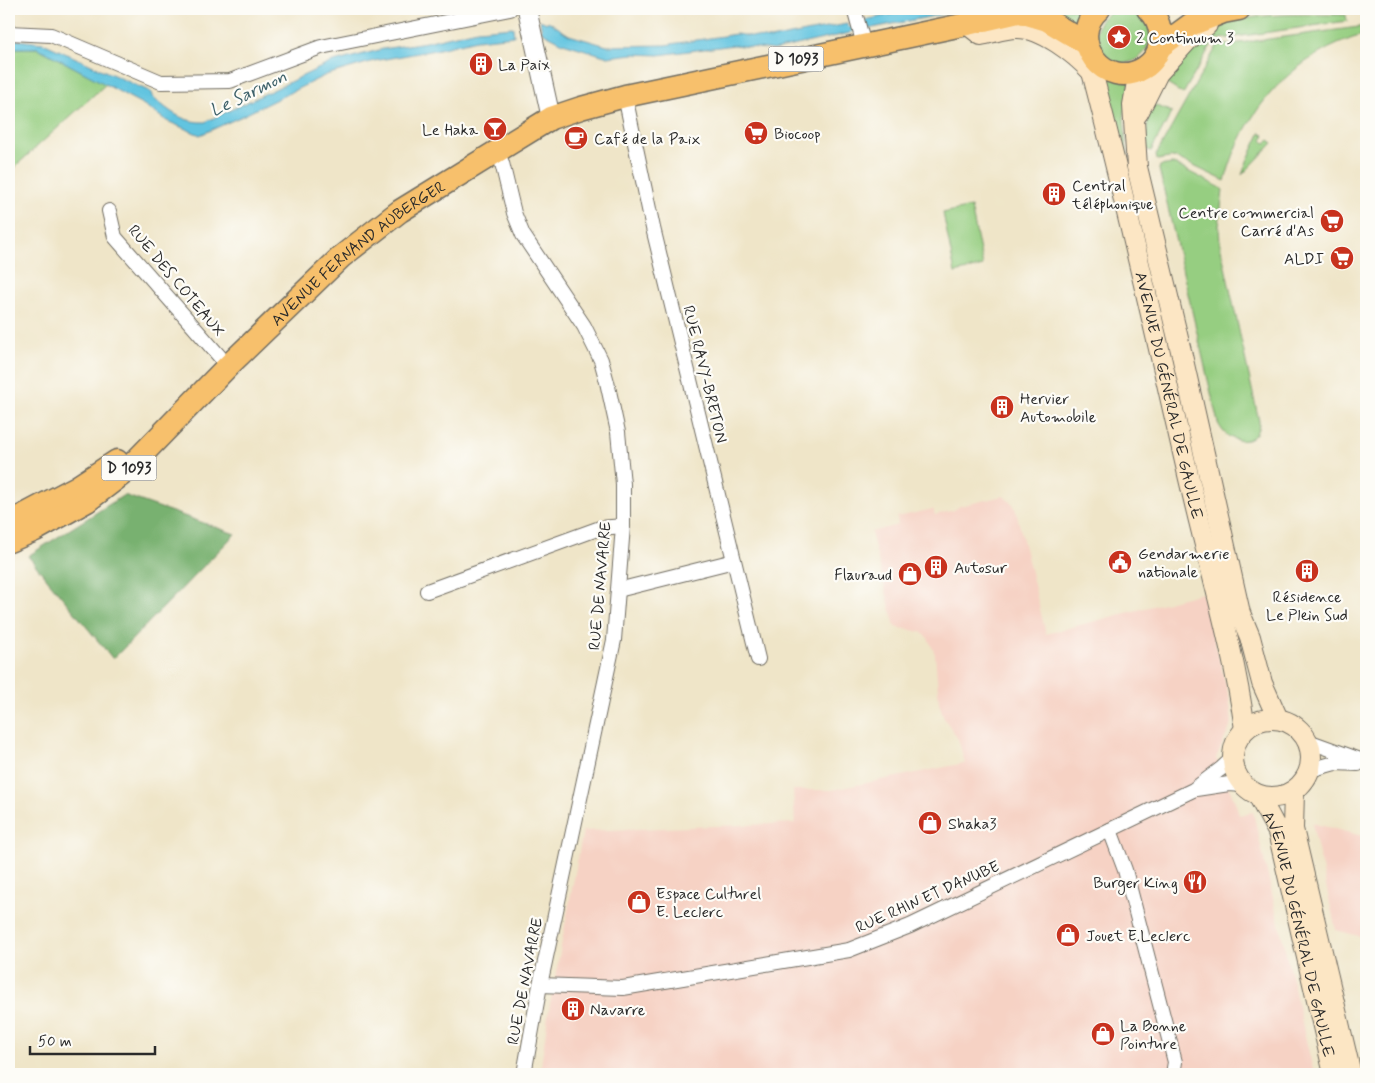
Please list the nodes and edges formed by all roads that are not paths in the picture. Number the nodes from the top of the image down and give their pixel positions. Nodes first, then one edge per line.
1 (510, 9) edge
2 (528, 9) edge
3 (854, 9) edge
4 (1099, 9) edge
5 (1148, 9) edge
6 (1025, 10) edge
7 (1231, 11) edge
8 (967, 24) junction
9 (9, 33) edge
10 (861, 34) junction
11 (1160, 47) junction
12 (1091, 59) junction
13 (1139, 71) junction
14 (625, 96) junction
15 (551, 118) junction
16 (1133, 122) junction
17 (497, 151) junction
18 (110, 211) dead end
19 (228, 366) junction
20 (9, 523) edge
21 (623, 526) junction
22 (9, 541) edge
23 (734, 561) junction
24 (618, 590) junction
25 (427, 591) dead end
26 (758, 659) dead end
27 (1278, 719) junction
28 (1245, 729) junction
29 (1308, 741) junction
30 (1232, 758) junction
31 (1366, 764) edge
32 (1310, 770) junction
33 (1193, 790) junction
34 (1250, 790) junction
35 (1294, 791) junction
36 (1110, 830) junction
37 (540, 985) junction
38 (524, 1074) edge
39 (1173, 1074) edge
40 (1334, 1074) edge
41 (1351, 1074) edge

1 - 9 street
2 - 15 street
3 - 10 street
4 - 12 main road
5 - 11 main road
6 - 8 main road, D 1093
6 - 12 main road, D 1093
7 - 11 main road
7 - 16 main road
8 - 10 main road, D 1093
8 - 12 main road
10 - 14 main road, D 1093
11 - 13 main road
12 - 13 main road
12 - 28 main road, AVENUE DU GÉNÉRAL DE GAULLE
13 - 16 main road, AVENUE DU GÉNÉRAL DE GAULLE
14 - 15 main road, D 1093
14 - 23 street, RUE RAVY-BRETON
15 - 17 main road, D 1093
16 - 27 main road, AVENUE DU GÉNÉRAL DE GAULLE
17 - 19 main road, AVENUE FERNAND AUBERGER / D 1093
17 - 21 street, RUE DE NAVARRE
18 - 19 street, RUE DES COTEAUX
19 - 20 main road, AVENUE FERNAND AUBERGER / D 1093
19 - 22 main road, AVENUE FERNAND AUBERGER / D 1093
21 - 24 street, RUE DE NAVARRE
21 - 25 street
23 - 24 street
23 - 26 street, RUE RAVY-BRETON
24 - 37 street, RUE DE NAVARRE
27 - 28 main road
27 - 29 main road
28 - 30 main road
29 - 31 street
29 - 32 main road
30 - 33 street, RUE RHIN ET DANUBE
30 - 34 main road
31 - 32 street
32 - 35 main road
33 - 34 street, RUE RHIN ET DANUBE
33 - 36 street, RUE RHIN ET DANUBE
34 - 35 main road
34 - 40 main road, AVENUE DU GÉNÉRAL DE GAULLE
35 - 41 main road, AVENUE DU GÉNÉRAL DE GAULLE
36 - 37 street, RUE RHIN ET DANUBE
36 - 39 street
37 - 38 street, RUE DE NAVARRE

